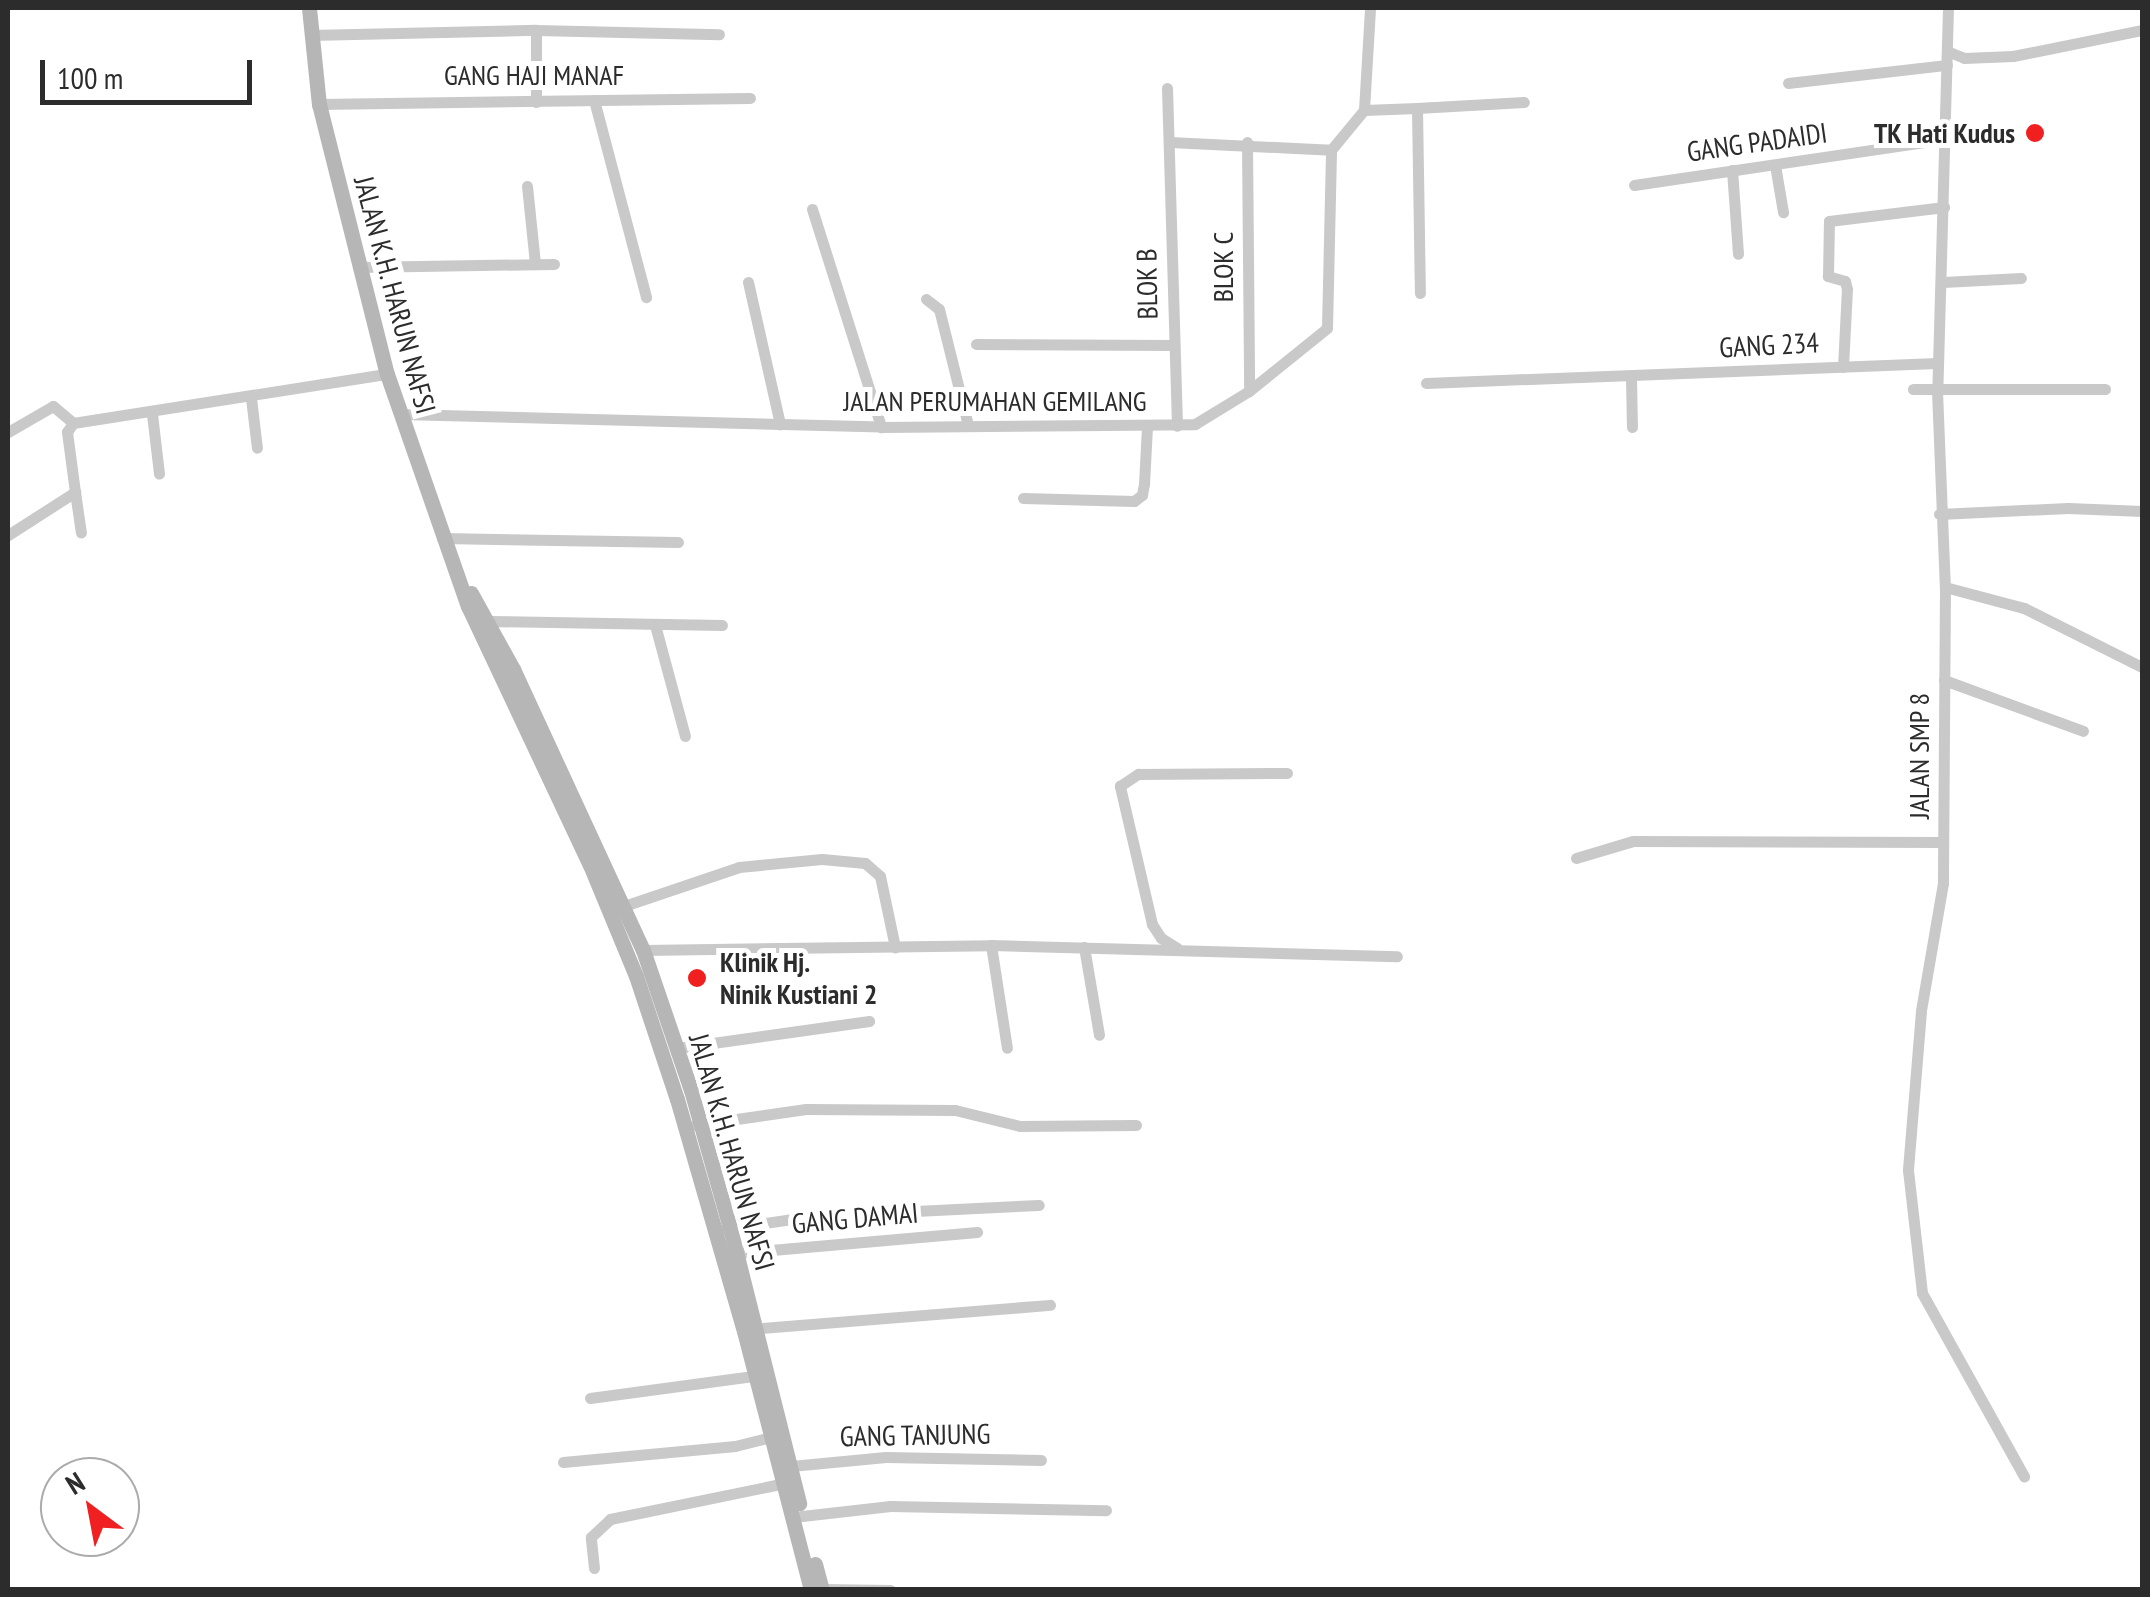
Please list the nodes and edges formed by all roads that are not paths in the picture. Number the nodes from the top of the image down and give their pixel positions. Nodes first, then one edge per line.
1 (309, 8) edge
2 (1370, 8) edge
3 (1948, 8) edge
4 (536, 30) junction
5 (2142, 30) edge
6 (310, 34) junction
7 (719, 34) dead end
8 (1947, 51) junction
9 (1947, 65) junction
10 (1788, 83) dead end
11 (1166, 88) dead end
12 (750, 98) dead end
13 (594, 100) junction
14 (536, 102) junction
15 (1524, 102) dead end
16 (319, 104) junction
17 (1416, 108) junction
18 (1364, 110) junction
19 (1945, 140) junction
20 (1170, 142) junction
21 (1246, 142) junction
22 (1331, 150) junction
23 (1776, 166) junction
24 (1732, 170) junction
25 (1634, 185) dead end
26 (527, 186) dead end
27 (1944, 207) junction
28 (812, 209) dead end
29 (1782, 212) dead end
30 (1738, 254) dead end
31 (536, 264) junction
32 (554, 264) dead end
33 (358, 266) junction
34 (2021, 278) dead end
35 (748, 282) dead end
36 (1943, 282) junction
37 (1420, 293) dead end
38 (646, 298) dead end
39 (926, 299) dead end
40 (976, 344) dead end
41 (1173, 345) junction
42 (1938, 362) junction
43 (1843, 366) junction
44 (386, 374) junction
45 (1631, 378) junction
46 (1426, 383) dead end
47 (1913, 389) dead end
48 (2105, 389) dead end
49 (1248, 391) junction
50 (1937, 392) junction
51 (251, 398) junction
52 (152, 414) junction
53 (400, 414) junction
54 (73, 423) junction
55 (780, 424) junction
56 (978, 425) junction
57 (1177, 426) junction
58 (1632, 426) dead end
59 (1146, 427) junction
60 (882, 428) junction
61 (8, 432) edge
62 (257, 448) dead end
63 (159, 474) dead end
64 (75, 492) junction
65 (1023, 498) dead end
66 (2142, 511) edge
67 (1938, 514) junction
68 (80, 532) dead end
69 (8, 535) edge
70 (442, 538) junction
71 (678, 542) dead end
72 (465, 586) junction
73 (1945, 587) junction
74 (488, 621) junction
75 (656, 625) junction
76 (722, 625) dead end
77 (2142, 667) edge
78 (1944, 680) junction
79 (2083, 731) dead end
80 (684, 736) dead end
81 (1288, 774) dead end
82 (1943, 842) junction
83 (1576, 858) dead end
84 (604, 878) junction
85 (624, 906) junction
86 (991, 945) junction
87 (895, 946) junction
88 (1084, 947) junction
89 (644, 950) junction
90 (1180, 950) junction
91 (1397, 956) dead end
92 (869, 1021) dead end
93 (1098, 1035) dead end
94 (676, 1048) junction
95 (1006, 1048) dead end
96 (693, 1125) junction
97 (1136, 1125) dead end
98 (1040, 1204) dead end
99 (723, 1230) junction
100 (977, 1232) dead end
101 (737, 1253) junction
102 (1050, 1305) dead end
103 (750, 1329) junction
104 (762, 1374) junction
105 (590, 1398) dead end
106 (772, 1437) junction
107 (1041, 1460) dead end
108 (564, 1462) dead end
109 (2024, 1476) dead end
110 (789, 1477) junction
111 (1106, 1510) dead end
112 (802, 1516) junction
113 (594, 1568) dead end
114 (822, 1589) edge
115 (811, 1590) edge
116 (890, 1590) edge

1 - 6 main road, JALAN K.H. HARUN NAFSI
2 - 18 street
3 - 8 street, JALAN SMP 8
4 - 6 street
4 - 7 street
4 - 14 street
5 - 8 street
6 - 16 main road, JALAN K.H. HARUN NAFSI
8 - 9 street, JALAN SMP 8
9 - 10 street
9 - 19 street, JALAN SMP 8
11 - 20 street, BLOK B
12 - 13 street, GANG HAJI MANAF
13 - 14 street, GANG HAJI MANAF
13 - 38 street
14 - 16 street, GANG HAJI MANAF
15 - 17 street
16 - 33 main road, JALAN K.H. HARUN NAFSI
17 - 18 street
17 - 37 street
18 - 22 street
19 - 23 street, GANG PADAIDI
19 - 27 street, JALAN SMP 8
20 - 21 street
20 - 41 street, BLOK B
21 - 22 street
21 - 49 street, BLOK C
22 - 49 street, JALAN PERUMAHAN GEMILANG
23 - 24 street, GANG PADAIDI
23 - 29 street
24 - 25 street, GANG PADAIDI
24 - 30 street
26 - 31 street
27 - 36 street, JALAN SMP 8
27 - 43 street
28 - 60 street
31 - 32 street
31 - 33 street
33 - 44 main road, JALAN K.H. HARUN NAFSI
34 - 36 street
35 - 55 street
36 - 42 street, JALAN SMP 8
39 - 56 street
40 - 41 street
41 - 57 street, BLOK B
42 - 43 street, GANG 234
42 - 50 street, JALAN SMP 8
43 - 45 street, GANG 234
44 - 51 street
44 - 53 main road, JALAN K.H. HARUN NAFSI
45 - 46 street, GANG 234
45 - 58 street
47 - 50 street
48 - 50 street
49 - 57 street, JALAN PERUMAHAN GEMILANG
50 - 67 street, JALAN SMP 8
51 - 52 street
51 - 62 street
52 - 54 street
52 - 63 street
53 - 55 street, JALAN PERUMAHAN GEMILANG
53 - 70 main road, JALAN K.H. HARUN NAFSI
54 - 61 street
54 - 64 street
55 - 60 street, JALAN PERUMAHAN GEMILANG
56 - 59 street, JALAN PERUMAHAN GEMILANG
56 - 60 street, JALAN PERUMAHAN GEMILANG
57 - 59 street, JALAN PERUMAHAN GEMILANG
59 - 65 street
64 - 68 street
64 - 69 street
66 - 67 street
67 - 73 street, JALAN SMP 8
70 - 71 street
70 - 72 main road, JALAN K.H. HARUN NAFSI
72 - 74 main road, JALAN K.H. HARUN NAFSI
72 - 84 main road, JALAN K.H. HARUN NAFSI
73 - 77 street
73 - 78 street, JALAN SMP 8
74 - 75 street
74 - 84 main road, JALAN K.H. HARUN NAFSI
75 - 76 street
75 - 80 street
78 - 79 street
78 - 82 street, JALAN SMP 8
81 - 90 street
82 - 83 street
82 - 109 street, JALAN SMP 8
84 - 85 main road, JALAN K.H. HARUN NAFSI
84 - 96 main road, JALAN K.H. HARUN NAFSI
85 - 87 street
85 - 89 main road, JALAN K.H. HARUN NAFSI
86 - 87 street
86 - 88 street
86 - 95 street
87 - 89 street
88 - 90 street
88 - 93 street
89 - 94 main road, JALAN K.H. HARUN NAFSI
90 - 91 street
92 - 94 street
94 - 96 main road, JALAN K.H. HARUN NAFSI
96 - 97 street
96 - 99 main road, JALAN K.H. HARUN NAFSI
98 - 99 street
99 - 101 main road, JALAN K.H. HARUN NAFSI
99 - 103 main road, JALAN K.H. HARUN NAFSI
100 - 101 street, GANG DAMAI
101 - 103 main road, JALAN K.H. HARUN NAFSI
102 - 103 street
103 - 104 main road, JALAN K.H. HARUN NAFSI
104 - 105 street
104 - 106 main road, JALAN K.H. HARUN NAFSI
104 - 110 main road, JALAN K.H. HARUN NAFSI
106 - 108 street
106 - 110 main road, JALAN K.H. HARUN NAFSI
107 - 110 street, GANG TANJUNG
110 - 112 main road, JALAN K.H. HARUN NAFSI
110 - 113 street, GANG TANJUNG
110 - 115 main road, JALAN K.H. HARUN NAFSI
111 - 112 street
112 - 114 main road, JALAN K.H. HARUN NAFSI
114 - 116 street

